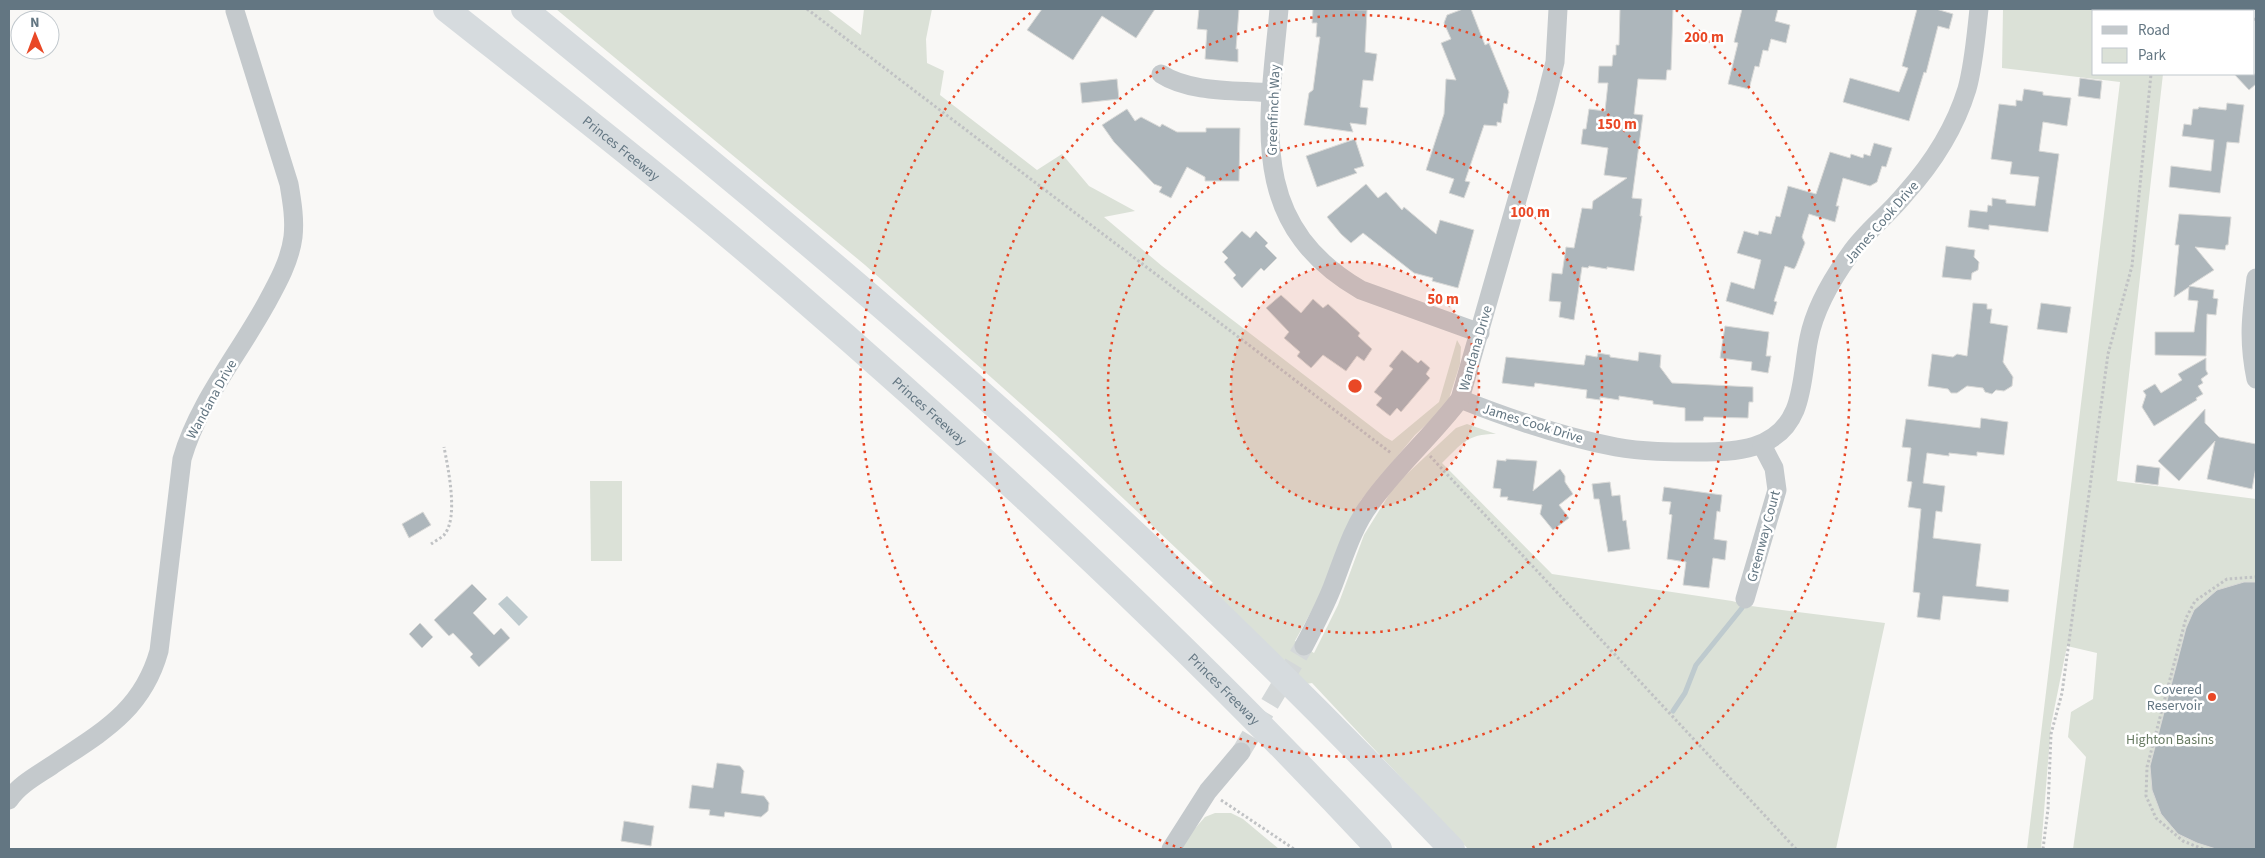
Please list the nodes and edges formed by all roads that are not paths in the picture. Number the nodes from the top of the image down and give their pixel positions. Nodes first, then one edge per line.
1 (446, 9) edge
2 (524, 9) edge
3 (1279, 9) edge
4 (1558, 9) edge
5 (1979, 9) edge
6 (235, 11) dead end
7 (1161, 74) dead end
8 (1271, 93) junction
9 (2256, 278) edge
10 (1480, 333) junction
11 (2256, 379) edge
12 (1460, 399) junction
13 (1762, 445) junction
14 (1745, 599) dead end
15 (1304, 646) tunnel mouth
16 (1241, 752) tunnel mouth
17 (9, 800) edge
18 (1171, 849) edge
19 (1379, 849) edge
20 (1452, 849) edge

1 - 19 highway, Princes Freeway
2 - 20 highway
3 - 8 street, Greenfinch Way
4 - 10 street, Wandana Drive
5 - 13 street, James Cook Drive
6 - 17 street, Wandana Drive
7 - 8 street
8 - 10 street, Greenfinch Way
9 - 11 street
10 - 12 street, Wandana Drive
12 - 13 street, James Cook Drive
12 - 15 street, Wandana Drive
13 - 14 street, Greenway Court
16 - 18 street

